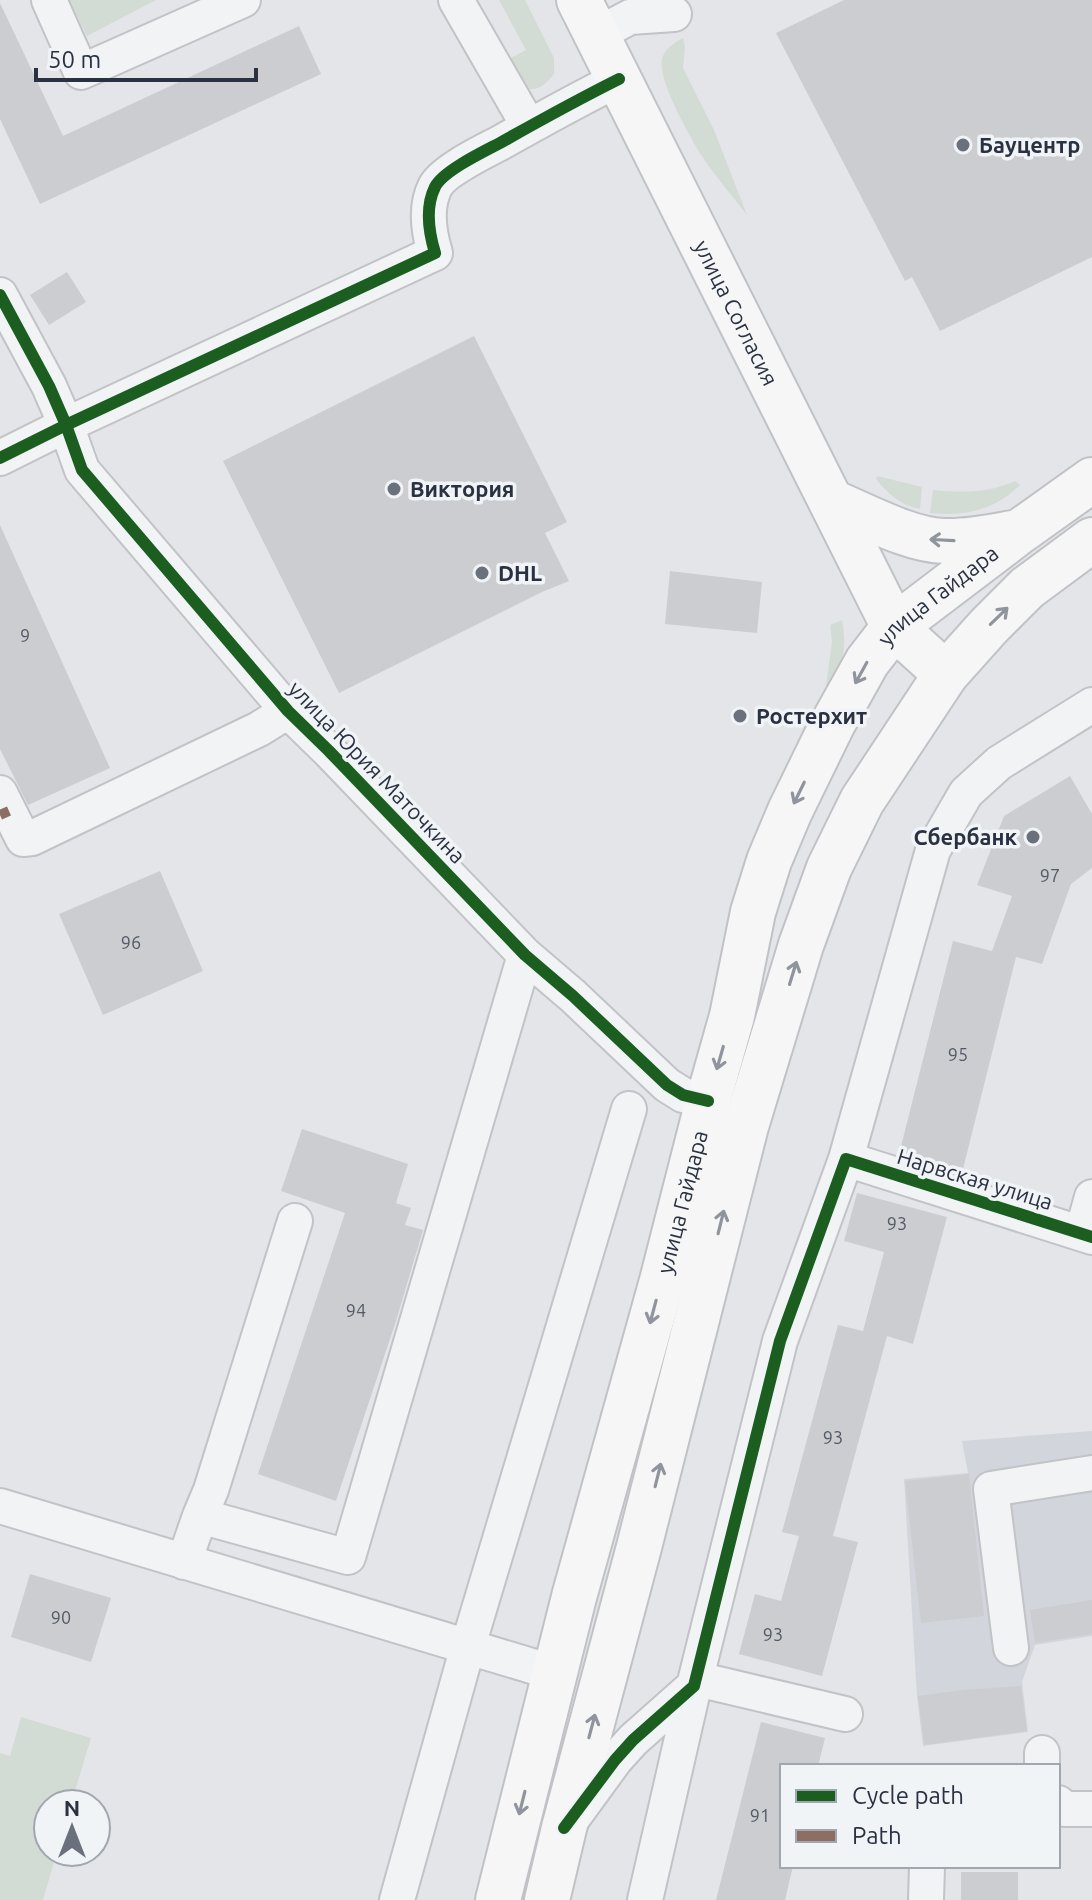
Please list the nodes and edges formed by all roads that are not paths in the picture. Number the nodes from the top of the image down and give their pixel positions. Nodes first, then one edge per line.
1 (49, 0) edge
2 (243, 0) edge
3 (456, 0) edge
4 (670, 7) edge
5 (600, 42) edge
6 (528, 125) junction
7 (0, 295) edge
8 (66, 425) junction
9 (0, 458) edge
10 (1092, 480) edge
11 (832, 502) junction
12 (1019, 532) junction
13 (1092, 540) edge
14 (894, 627) junction
15 (946, 674) junction
16 (1092, 705) edge
17 (288, 711) junction
18 (0, 793) edge
19 (525, 955) junction
20 (708, 1101) junction
21 (629, 1109) dead end
22 (846, 1159) junction
23 (1092, 1197) edge
24 (295, 1221) dead end
25 (1087, 1235) edge
26 (1092, 1473) edge
27 (0, 1506) edge
28 (200, 1516) junction
29 (184, 1562) junction
30 (468, 1646) junction
31 (1011, 1648) dead end
32 (555, 1673) junction
33 (696, 1682) junction
34 (845, 1714) dead end
35 (1060, 1805) edge
36 (1092, 1809) edge
37 (564, 1828) junction
38 (927, 1868) edge
39 (397, 1900) edge
40 (498, 1900) edge
41 (547, 1900) edge
42 (645, 1900) edge
43 (926, 1900) edge

1 - 2 street
3 - 6 street
4 - 5 street
5 - 6 street
5 - 11 main road, улица Согласия
6 - 8 street
7 - 8 street, улица Юрия Маточкина
8 - 9 street
8 - 17 street, улица Юрия Маточкина
10 - 12 main road, улица Гайдара
12 -> 11 main road
11 - 14 main road, улица Согласия
12 - 14 main road, улица Гайдара
15 -> 13 main road, улица Гайдара
14 - 15 main road
14 -> 20 main road, улица Гайдара
37 -> 15 main road, улица Гайдара
16 - 22 street
17 - 18 street
17 - 19 street, улица Юрия Маточкина
19 - 20 street, улица Юрия Маточкина
19 - 28 street
20 -> 32 main road, улица Гайдара
21 - 30 street
22 - 25 street, Нарвская улица
22 - 33 street
23 - 25 street
24 - 28 street
26 - 31 street
27 - 29 street
28 - 29 street
29 - 30 street
30 - 32 street
30 - 39 street
32 -> 40 main road, улица Гайдара
33 - 34 street
33 - 37 street
33 - 42 street
35 - 36 street
37 - 41 main road, улица Гайдара
38 - 43 street

